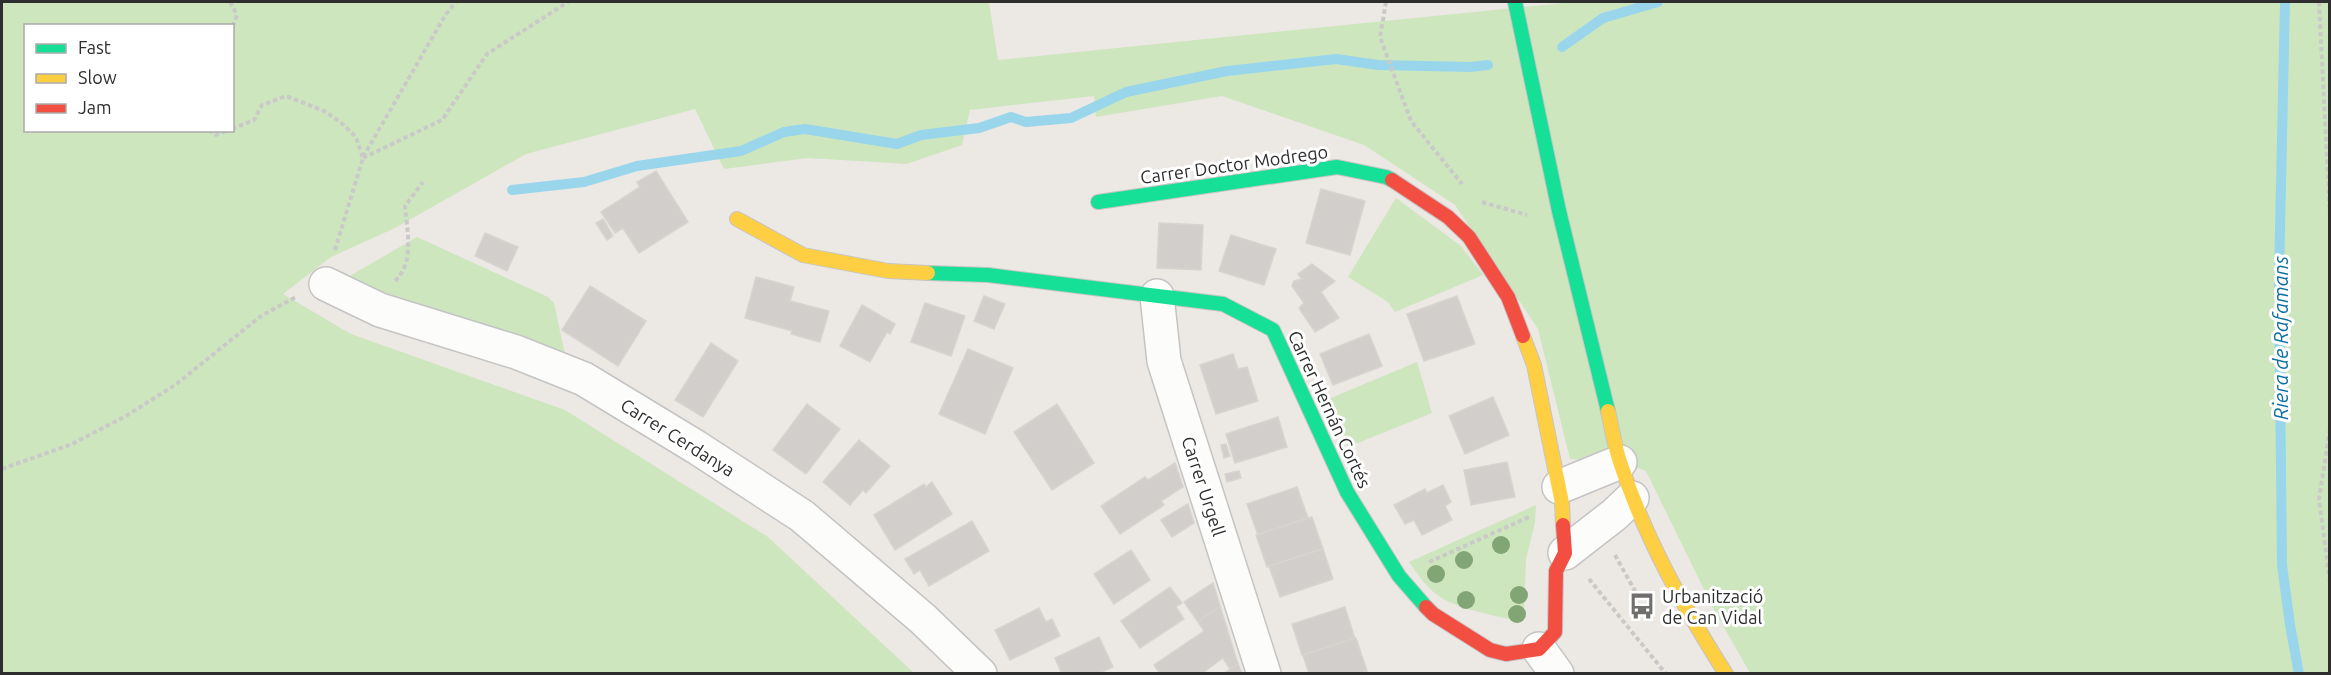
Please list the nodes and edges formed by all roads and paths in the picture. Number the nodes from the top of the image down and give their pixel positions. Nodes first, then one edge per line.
1 (230, 2) edge
2 (456, 2) edge
3 (568, 2) edge
4 (1386, 2) edge
5 (1515, 2) edge
6 (2319, 2) edge
7 (234, 24) edge
8 (234, 128) edge
9 (363, 158) junction
10 (423, 182) dead end
11 (1469, 192) dead end
12 (1476, 201) dead end
13 (1098, 202) dead end
14 (1559, 211) junction
15 (2330, 217) edge
16 (737, 219) dead end
17 (326, 284) junction
18 (1157, 296) junction
19 (381, 310) junction
20 (2330, 429) edge
21 (1620, 462) junction
22 (2, 469) edge
23 (1561, 495) junction
24 (1632, 498) junction
25 (1610, 547) dead end
26 (1565, 554) junction
27 (1398, 576) junction
28 (2330, 582) edge
29 (1635, 591) dead end
30 (1556, 605) joint
31 (1548, 661) edge
32 (980, 674) edge
33 (1263, 674) edge
34 (1666, 674) edge
35 (1726, 674) edge

1 - 7 path
2 - 9 path
3 - 9 path
4 - 11 path
5 - 14 street
6 - 15 path
8 - 9 path
9 - 17 path
10 - 19 path
12 - 14 path
13 - 23 street, Carrer Doctor Modrego
14 - 21 street
16 - 18 street, Carrer Hernán Cortés
17 - 19 street, Carrer Cerdanya
17 - 22 path
18 - 27 street, Carrer Hernán Cortés
18 - 33 street, Carrer Urgell
19 - 32 street, Carrer Cerdanya
20 - 28 path
21 - 23 street
21 - 24 street
23 - 26 street, Carrer Doctor Modrego
23 - 27 path
24 - 26 street
24 - 35 street
25 - 29 path
26 - 30 street, Carrer Doctor Modrego
26 - 34 path
27 - 31 street, Carrer Hernán Cortés
30 - 31 street, Carrer Hernán Cortés

